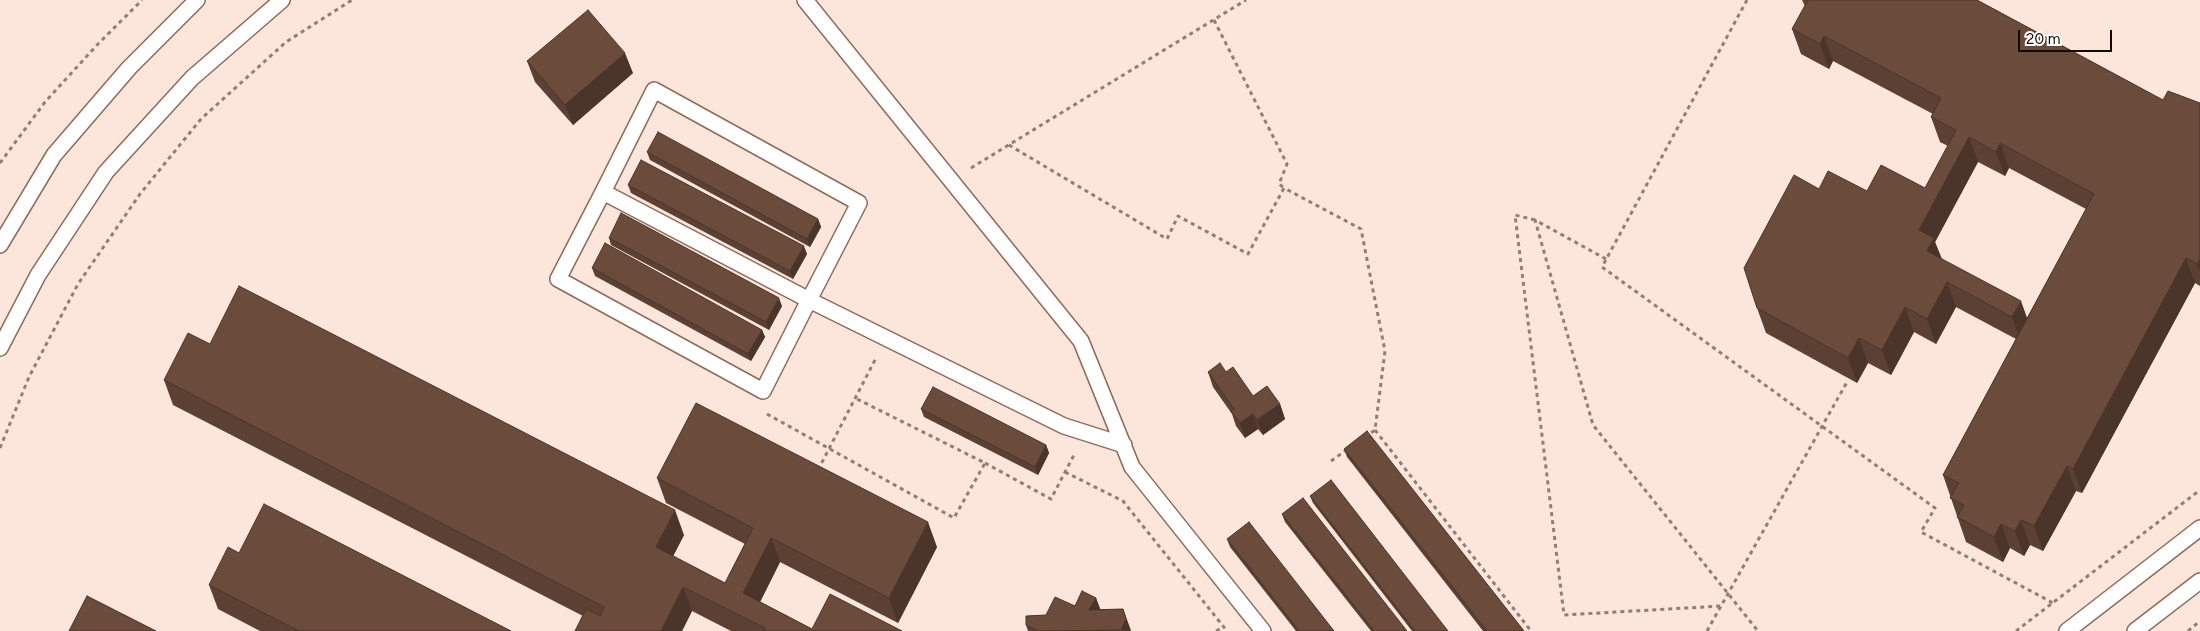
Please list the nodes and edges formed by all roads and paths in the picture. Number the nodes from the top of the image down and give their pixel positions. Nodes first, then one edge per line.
1 (142, 0) edge
2 (197, 0) edge
3 (282, 0) edge
4 (352, 0) edge
5 (805, 0) edge
6 (1246, 0) edge
7 (1748, 0) edge
8 (1214, 20) junction
9 (1009, 145) junction
10 (0, 163) edge
11 (951, 180) junction
12 (1284, 188) junction
13 (603, 192) junction
14 (1535, 220) junction
15 (0, 245) edge
16 (1606, 259) junction
17 (809, 300) junction
18 (887, 338) junction
19 (0, 348) edge
20 (1847, 382) edge
21 (855, 398) junction
22 (760, 410) dead end
23 (1822, 427) junction
24 (1375, 430) junction
25 (1086, 433) junction
26 (1360, 440) edge
27 (1124, 445) junction
28 (1353, 446) edge
29 (0, 448) edge
30 (830, 448) junction
31 (1331, 461) dead end
32 (985, 463) junction
33 (1065, 472) junction
34 (816, 474) edge
35 (2200, 490) edge
36 (2200, 528) edge
37 (2200, 581) edge
38 (1728, 594) junction
39 (2053, 604) junction
40 (1721, 606) junction
41 (2200, 622) edge
42 (1227, 631) edge
43 (1263, 631) edge
44 (1531, 631) edge
45 (1707, 631) edge
46 (1758, 631) edge
47 (2016, 631) edge
48 (2067, 631) edge
49 (2136, 631) edge
50 (2188, 631) edge

1 - 10 path
2 - 15 lane
3 - 19 lane
4 - 29 path
5 - 11 lane
6 - 8 path
7 - 16 path
8 - 9 path
8 - 12 path
9 - 11 path
9 - 12 path
11 - 27 lane
12 - 24 path
13 - 17 lane
13 - 17 lane
13 - 17 lane
14 - 16 path
14 - 38 path
14 - 40 path
16 - 23 path
17 - 18 lane
18 - 21 path
18 - 25 lane
20 - 23 path
21 - 30 path
21 - 32 path
22 - 30 path
23 - 38 path
23 - 39 path
24 - 26 path
24 - 44 path
25 - 27 lane
25 - 33 path
27 - 43 lane
28 - 31 path
30 - 32 path
30 - 34 path
32 - 33 path
33 - 42 path
35 - 39 path
36 - 48 lane
37 - 49 lane
38 - 40 path
38 - 46 path
39 - 47 path
40 - 45 path
41 - 50 path

